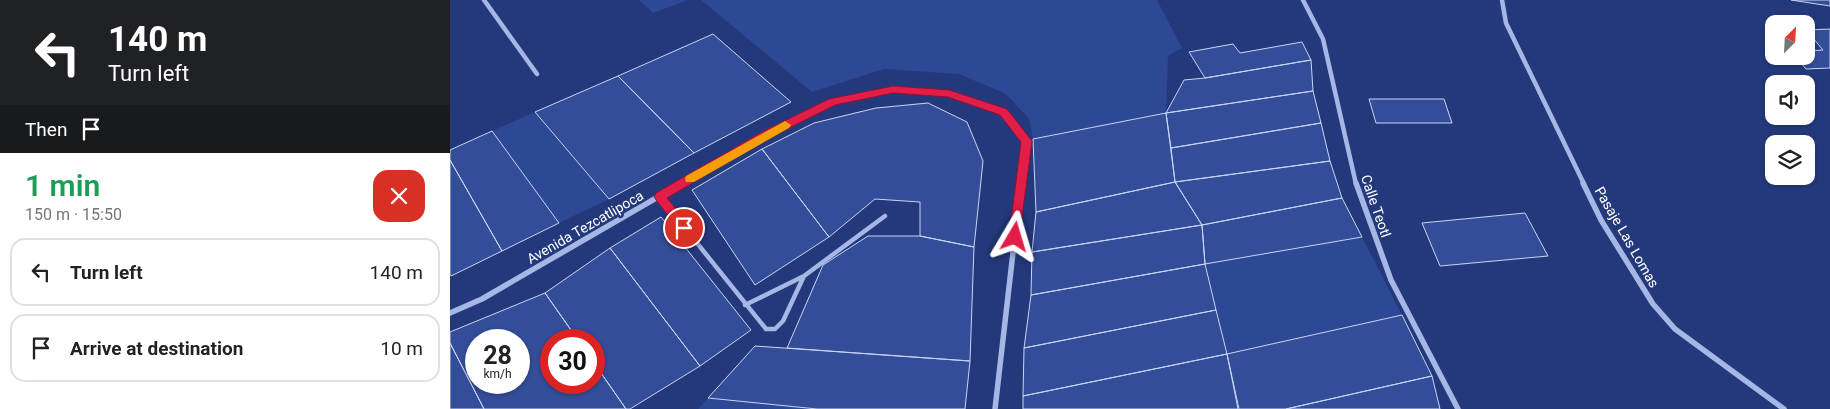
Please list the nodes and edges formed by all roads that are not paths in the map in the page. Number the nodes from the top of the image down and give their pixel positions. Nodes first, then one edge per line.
1 (484, 0) edge
2 (1303, 0) edge
3 (1502, 0) edge
4 (537, 74) dead end
5 (660, 197) junction
6 (885, 216) dead end
7 (804, 276) junction
8 (745, 305) junction
9 (450, 313) edge
10 (994, 409) edge
11 (1458, 409) edge
12 (1784, 409) edge

1 - 4 street
2 - 11 street, Calle Teotl
3 - 12 street, Pasaje Las Lomas
5 - 8 lane
5 - 9 street, Avenida Tezcatlipoca
5 - 10 street, Avenida Tezcatlipoca
6 - 7 lane
7 - 8 lane
7 - 8 lane

